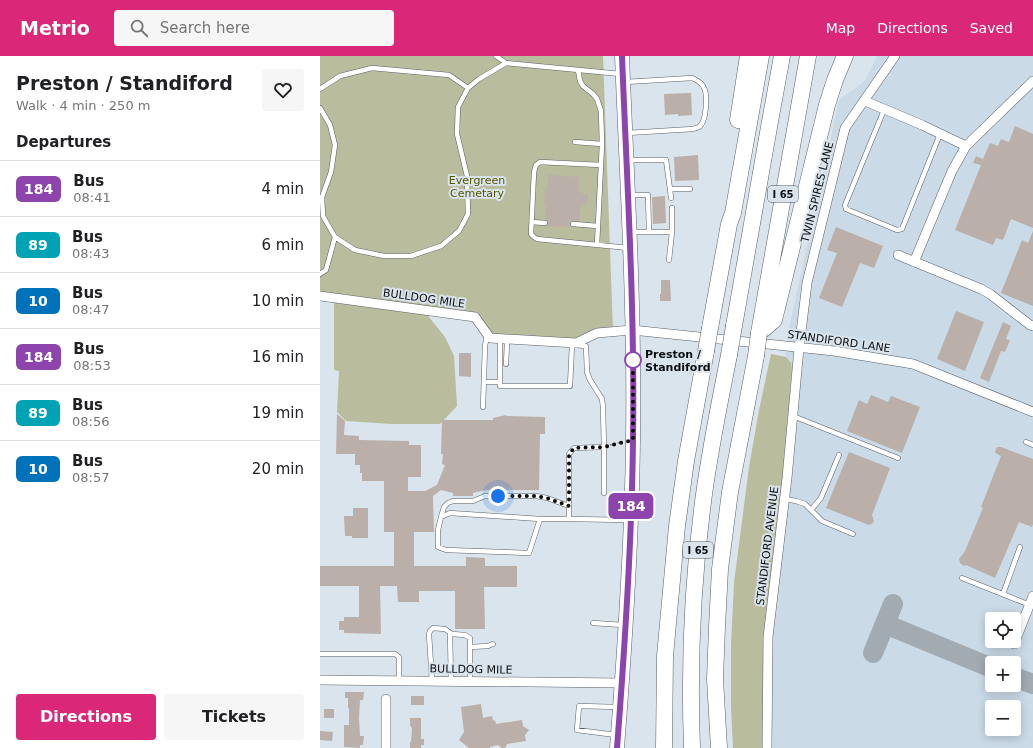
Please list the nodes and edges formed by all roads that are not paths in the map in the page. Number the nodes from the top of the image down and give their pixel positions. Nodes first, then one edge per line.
1 (496, 56) edge
2 (622, 56) edge
3 (748, 56) edge
4 (761, 56) edge
5 (782, 56) edge
6 (808, 56) edge
7 (845, 56) edge
8 (895, 56) edge
9 (506, 63) junction
10 (578, 70) junction
11 (623, 78) junction
12 (1033, 81) edge
13 (468, 88) junction
14 (320, 89) edge
15 (865, 101) junction
16 (320, 108) edge
17 (884, 110) junction
18 (625, 133) junction
19 (940, 134) junction
20 (575, 142) dead end
21 (602, 144) junction
22 (966, 146) junction
23 (626, 160) junction
24 (601, 164) junction
25 (670, 189) junction
26 (690, 189) dead end
27 (628, 195) junction
28 (671, 198) dead end
29 (672, 208) dead end
30 (532, 222) junction
31 (545, 223) dead end
32 (573, 224) dead end
33 (729, 224) junction
34 (598, 226) junction
35 (630, 232) junction
36 (649, 232) junction
37 (672, 232) junction
38 (335, 237) junction
39 (597, 245) junction
40 (630, 248) junction
41 (898, 255) dead end
42 (669, 260) dead end
43 (914, 262) junction
44 (320, 274) edge
45 (320, 296) edge
46 (1033, 326) edge
47 (632, 330) junction
48 (597, 333) junction
49 (759, 333) junction
50 (489, 337) junction
51 (500, 342) junction
52 (507, 343) junction
53 (572, 345) junction
54 (586, 346) junction
55 (799, 348) junction
56 (506, 364) dead end
57 (484, 382) junction
58 (500, 382) junction
59 (483, 407) dead end
60 (1033, 412) edge
61 (793, 416) junction
62 (1026, 442) dead end
63 (1033, 445) edge
64 (604, 447) junction
65 (838, 455) dead end
66 (898, 458) dead end
67 (604, 493) road end
68 (784, 499) junction
69 (569, 506) junction
70 (811, 510) junction
71 (441, 517) junction
72 (540, 519) junction
73 (569, 519) junction
74 (631, 520) junction
75 (853, 534) dead end
76 (1020, 547) dead end
77 (962, 578) dead end
78 (1003, 594) junction
79 (1031, 600) edge
80 (593, 623) dead end
81 (625, 625) junction
82 (1021, 626) edge
83 (450, 633) junction
84 (493, 644) dead end
85 (470, 647) junction
86 (320, 654) edge
87 (320, 680) edge
88 (399, 681) junction
89 (432, 681) junction
90 (451, 681) junction
91 (470, 682) junction
92 (622, 683) junction
93 (386, 699) dead end
94 (620, 707) junction
95 (618, 741) edge
96 (386, 748) edge
97 (664, 748) edge
98 (692, 748) edge
99 (719, 748) edge
100 (767, 748) edge

1 - 9 lane
2 - 11 main road
3 - 33 highway
4 - 33 highway
5 - 98 highway, I 65, bridge
6 - 49 highway, I 65
7 - 49 highway
8 - 15 street, TWIN SPIRES LANE
9 - 10 lane
9 - 13 lane
10 - 11 lane
10 - 21 lane
11 - 18 main road
11 - 18 lane
12 - 22 street
13 - 14 lane
13 - 38 lane
15 - 17 street
15 - 55 street, TWIN SPIRES LANE
16 - 38 lane
17 - 19 street
17 - 19 lane
18 - 23 main road
19 - 22 street
20 - 21 lane
21 - 24 lane
22 - 43 street
23 - 25 lane
23 - 27 main road
24 - 30 lane
24 - 34 lane
25 - 26 lane
25 - 28 lane
27 - 35 main road
27 - 36 lane
29 - 37 lane
30 - 31 lane
30 - 39 lane
32 - 34 lane
33 - 97 highway, bridge
34 - 39 lane
35 - 36 lane
35 - 40 main road
36 - 37 lane
37 - 42 lane
38 - 44 lane
39 - 40 lane
40 - 47 main road
41 - 43 street
43 - 46 street
45 - 50 street, BULLDOG MILE
47 - 48 street
47 - 55 street, STANDIFORD LANE
47 - 74 main road
48 - 50 street
48 - 54 lane
49 - 99 highway, I 65, bridge
50 - 51 lane
50 - 57 lane
51 - 52 lane
51 - 58 lane
52 - 53 lane
52 - 56 lane
53 - 54 lane
53 - 58 lane
54 - 64 lane
55 - 60 street, STANDIFORD LANE
55 - 61 street, STANDIFORD AVENUE
57 - 58 lane
57 - 59 lane
61 - 66 lane
61 - 68 street, STANDIFORD AVENUE
62 - 63 lane
64 - 67 lane
64 - 69 lane
65 - 70 lane
68 - 70 lane
68 - 100 street, STANDIFORD AVENUE
69 - 71 lane
69 - 73 lane
70 - 75 lane
71 - 72 lane
71 - 72 lane
72 - 73 lane
73 - 74 lane
74 - 81 main road
76 - 78 lane
77 - 78 lane
78 - 79 lane
79 - 82 street
80 - 81 lane
81 - 92 main road
83 - 85 lane
83 - 89 lane
83 - 90 lane
84 - 85 lane
85 - 91 lane
86 - 88 lane
87 - 88 street, BULLDOG MILE
88 - 89 street, BULLDOG MILE
89 - 90 street, BULLDOG MILE
90 - 91 street, BULLDOG MILE
91 - 92 street, BULLDOG MILE
92 - 94 main road
93 - 96 street
94 - 95 main road
94 - 95 lane

